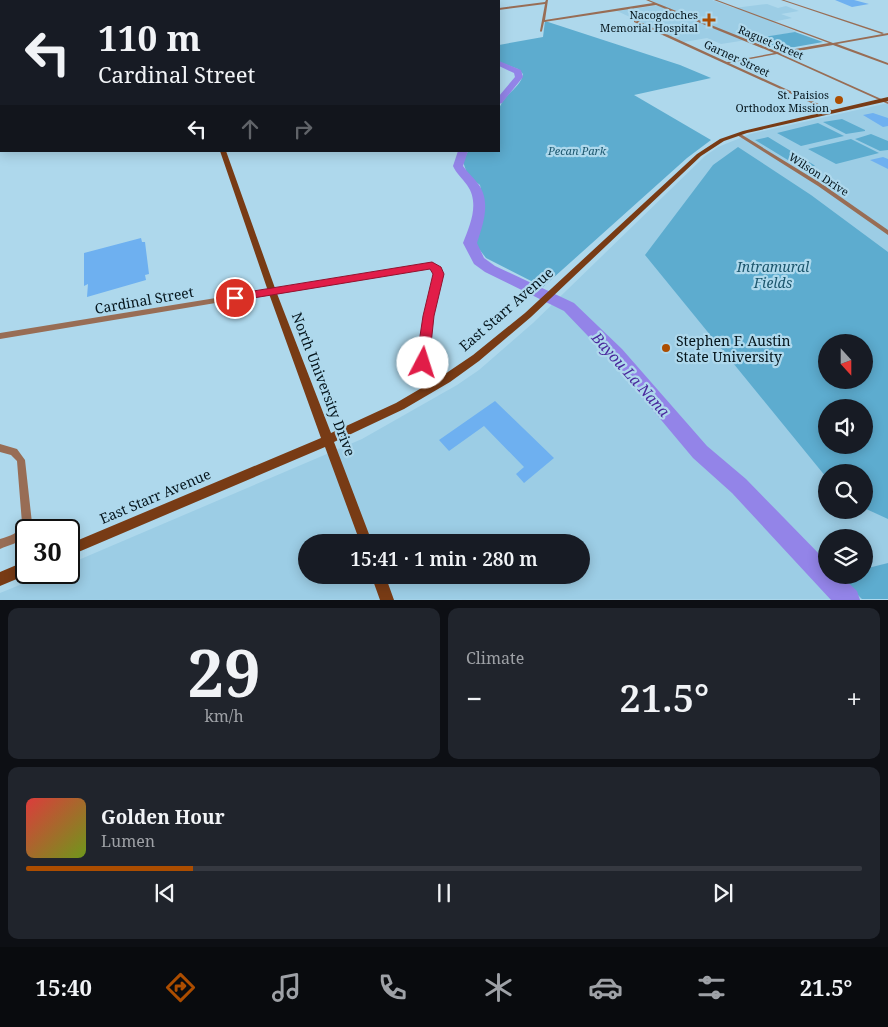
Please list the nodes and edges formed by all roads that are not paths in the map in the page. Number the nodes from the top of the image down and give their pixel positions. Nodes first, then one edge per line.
1 (647, 0) edge
2 (715, 0) edge
3 (782, 0) edge
4 (547, 1) edge
5 (657, 4) junction
6 (500, 9) edge
7 (543, 20) junction
8 (635, 21) dead end
9 (541, 31) dead end
10 (887, 34) edge
11 (832, 44) junction
12 (777, 53) junction
13 (726, 62) junction
14 (888, 64) edge
15 (886, 101) edge
16 (832, 111) junction
17 (738, 134) junction
18 (223, 152) edge
19 (888, 233) edge
20 (559, 286) joint
21 (272, 291) junction
22 (0, 336) edge
23 (435, 386) junction
24 (328, 440) junction
25 (0, 448) edge
26 (363, 534) edge
27 (0, 544) edge
28 (80, 545) edge
29 (15, 573) edge
30 (0, 579) edge
31 (381, 584) edge
32 (387, 600) edge

1 - 5 street, Raguet Street
2 - 11 street
3 - 10 street
4 - 6 street
4 - 7 street
5 - 7 street
5 - 12 street, Raguet Street
7 - 9 street
8 - 13 street, Garner Street
10 - 11 street
11 - 12 street
11 - 14 street
12 - 13 street
12 - 15 street, Raguet Street
13 - 16 street, Garner Street
15 - 16 main road, East Starr Avenue
16 - 17 main road, East Starr Avenue
17 - 19 street, Wilson Drive
17 - 20 main road, East Starr Avenue
18 - 21 main road, North University Drive
20 - 23 main road, East Starr Avenue
21 - 22 street, Cardinal Street
21 - 23 street, Cardinal Street
21 - 24 main road, North University Drive
23 - 24 main road, East Starr Avenue
24 - 26 main road, North University Drive
24 - 28 main road, East Starr Avenue
25 - 27 street
29 - 30 main road
31 - 32 main road

